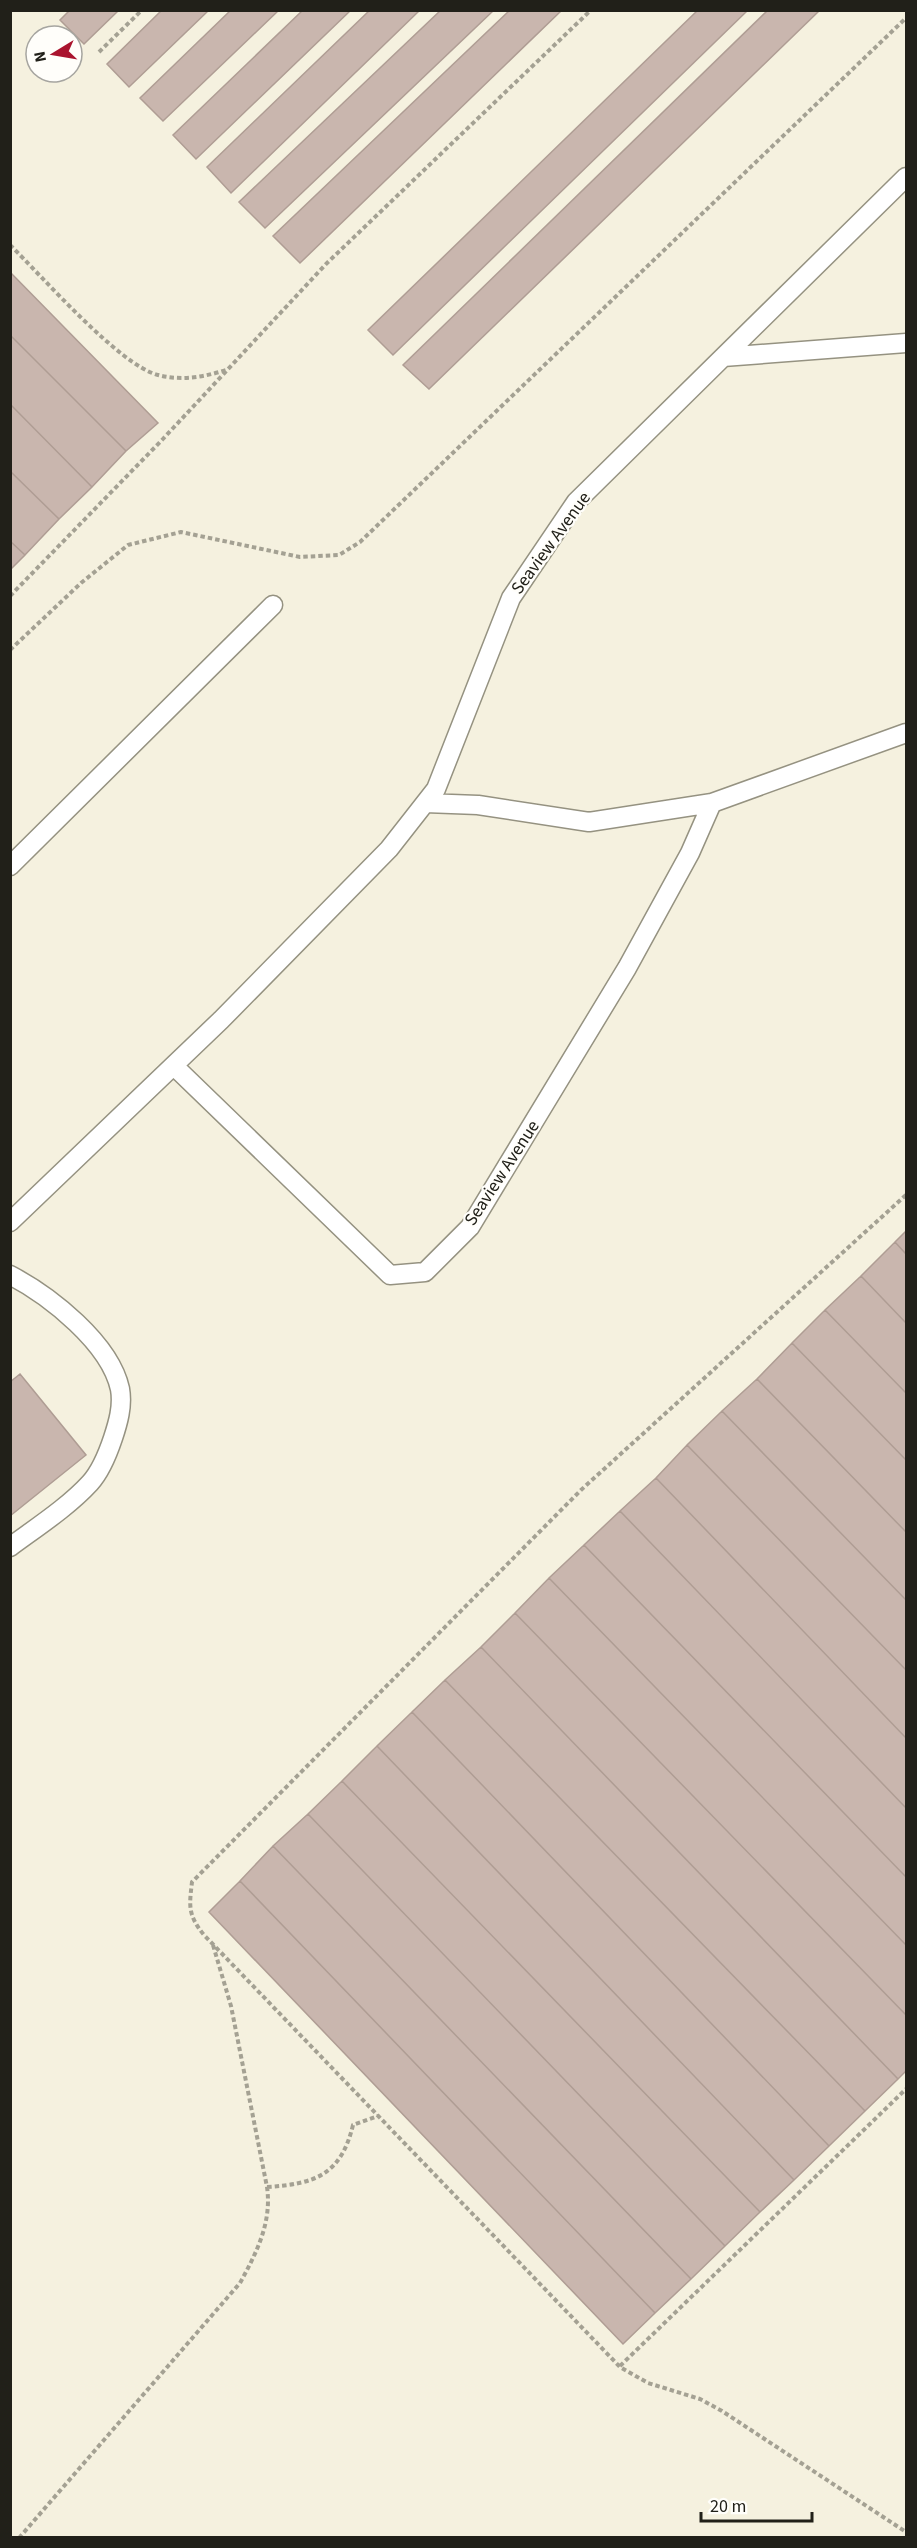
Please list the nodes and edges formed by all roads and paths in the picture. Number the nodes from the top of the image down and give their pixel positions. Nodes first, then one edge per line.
1 (142, 10) edge
2 (591, 10) edge
3 (906, 18) edge
4 (99, 52) dead end
5 (906, 177) edge
6 (10, 245) edge
7 (906, 343) edge
8 (723, 357) junction
9 (226, 370) junction
10 (10, 596) edge
11 (273, 605) dead end
12 (10, 650) edge
13 (906, 733) edge
14 (425, 803) junction
15 (712, 803) junction
16 (10, 866) edge
17 (174, 1066) junction
18 (906, 1195) edge
19 (10, 1222) edge
20 (10, 1275) edge
21 (10, 1546) edge
22 (213, 1945) junction
23 (906, 2089) edge
24 (378, 2116) junction
25 (267, 2187) junction
26 (620, 2367) junction
27 (906, 2532) edge
28 (19, 2538) edge

1 - 4 path
2 - 9 path
3 - 12 path
5 - 8 lane, Seaview Avenue
6 - 9 path
7 - 8 lane
8 - 14 lane, Seaview Avenue
9 - 10 path
11 - 16 lane
13 - 15 lane
14 - 15 lane
14 - 17 lane, Seaview Avenue
15 - 17 lane, Seaview Avenue
17 - 19 lane, Seaview Avenue
18 - 22 path
20 - 21 lane
22 - 24 path
22 - 25 path
23 - 26 path
24 - 25 path
24 - 26 path
25 - 28 path
26 - 27 path

